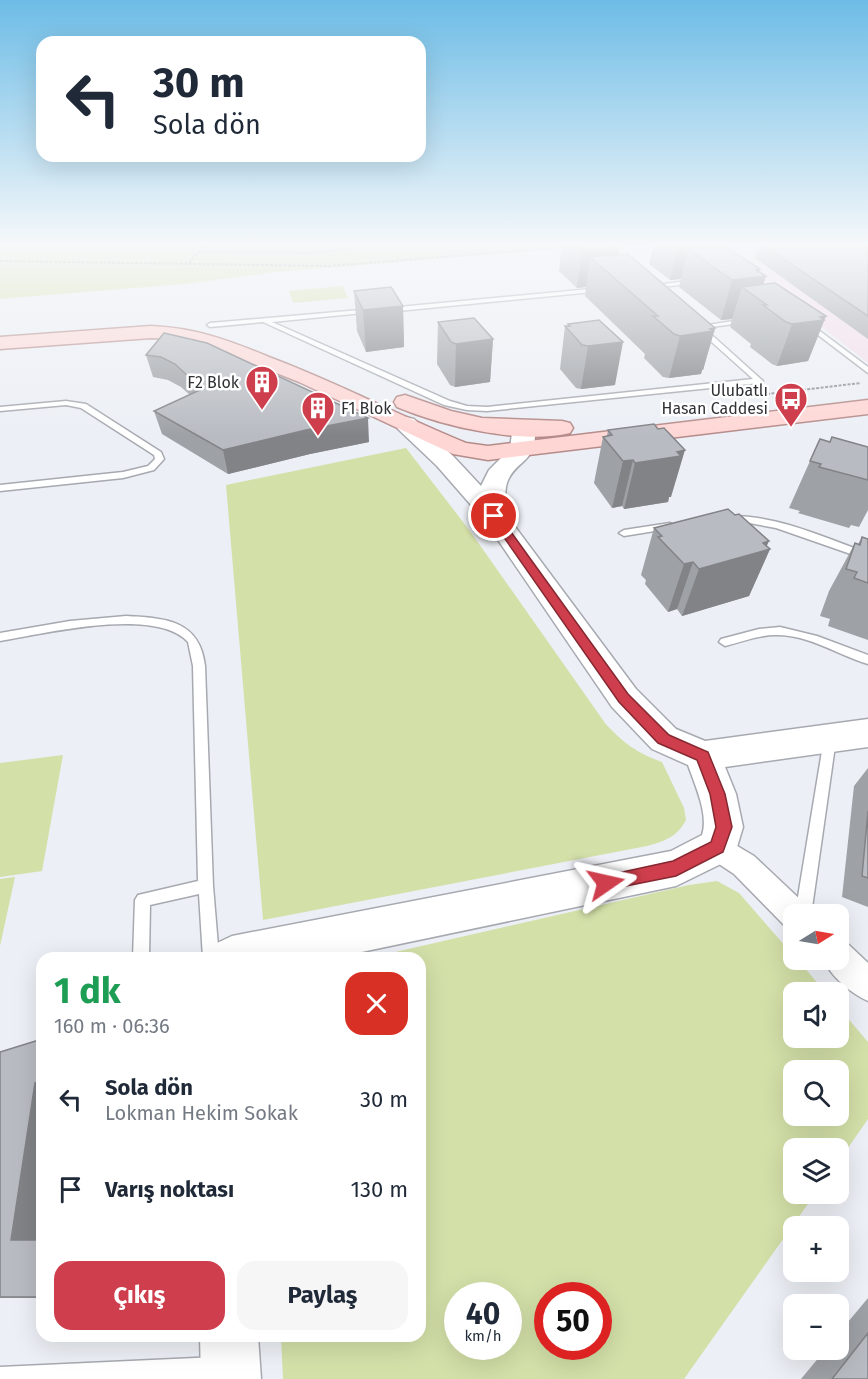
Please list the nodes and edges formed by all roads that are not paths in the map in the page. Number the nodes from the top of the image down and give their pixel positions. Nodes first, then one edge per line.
1 (414, 307) edge
2 (759, 320) edge
3 (265, 321) junction
4 (804, 321) edge
5 (210, 325) junction
6 (0, 332) edge
7 (0, 343) edge
8 (868, 371) edge
9 (868, 392) edge
10 (868, 407) edge
11 (0, 409) edge
12 (466, 423) junction
13 (521, 439) junction
14 (441, 450) junction
15 (0, 488) edge
16 (494, 516) junction
17 (713, 521) edge
18 (679, 525) edge
19 (624, 533) dead end
20 (868, 557) edge
21 (0, 637) edge
22 (725, 642) dead end
23 (868, 660) edge
24 (868, 733) edge
25 (830, 739) junction
26 (703, 756) junction
27 (717, 847) junction
28 (206, 886) junction
29 (784, 904) edge
30 (805, 904) edge
31 (141, 952) edge
32 (211, 952) edge
33 (262, 952) edge
34 (849, 967) edge
35 (868, 985) edge
36 (230, 1361) edge
37 (0, 1378) edge

1 - 3 lane
2 - 3 lane
3 - 5 lane
4 - 8 lane
5 - 6 main road
5 - 12 main road
7 - 14 main road
9 - 13 main road
10 - 13 main road
11 - 15 lane
12 - 13 main road
12 - 14 main road
13 - 14 main road
13 - 16 main road
14 - 16 main road
16 - 26 main road
17 - 20 lane
18 - 19 lane
21 - 28 lane
22 - 23 lane
24 - 25 main road
25 - 26 main road
25 - 30 lane
26 - 27 main road
27 - 29 street
27 - 33 main road
28 - 31 lane
28 - 32 lane
34 - 35 street
36 - 37 lane

